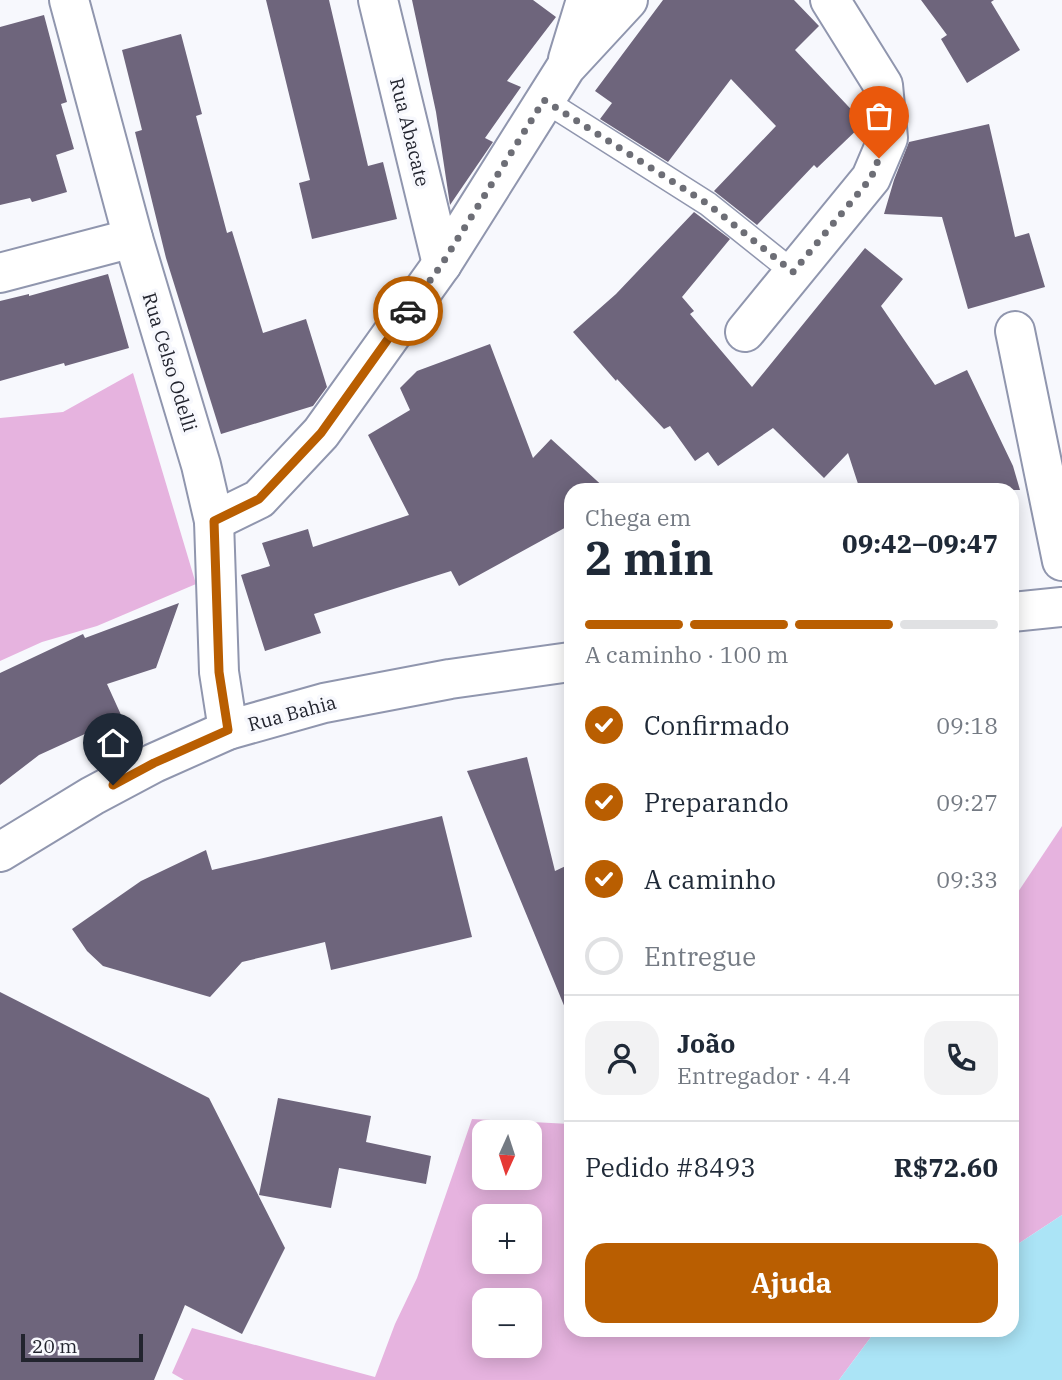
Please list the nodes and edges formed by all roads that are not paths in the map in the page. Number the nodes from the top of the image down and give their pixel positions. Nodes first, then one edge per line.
1 (69, 0) edge
2 (378, 0) edge
3 (586, 0) edge
4 (628, 0) edge
5 (830, 0) edge
6 (566, 67) junction
7 (544, 100) junction
8 (133, 238) junction
9 (442, 264) junction
10 (793, 272) junction
11 (0, 273) edge
12 (1015, 331) dead end
13 (745, 332) dead end
14 (214, 521) junction
15 (1062, 561) edge
16 (1062, 607) edge
17 (1019, 611) edge
18 (564, 663) edge
19 (228, 730) junction
20 (0, 852) edge

1 - 8 street, Rua Celso Odelli
2 - 9 street, Rua Abacate
3 - 6 street
4 - 6 street
5 - 10 street
6 - 7 street
7 - 9 street
7 - 10 lane
8 - 11 street
8 - 14 street, Rua Celso Odelli
9 - 14 street
10 - 13 street
12 - 15 street
14 - 19 street, Rua Celso Odelli
16 - 17 street
18 - 19 street, Rua Bahia
19 - 20 street, Rua Bahia

